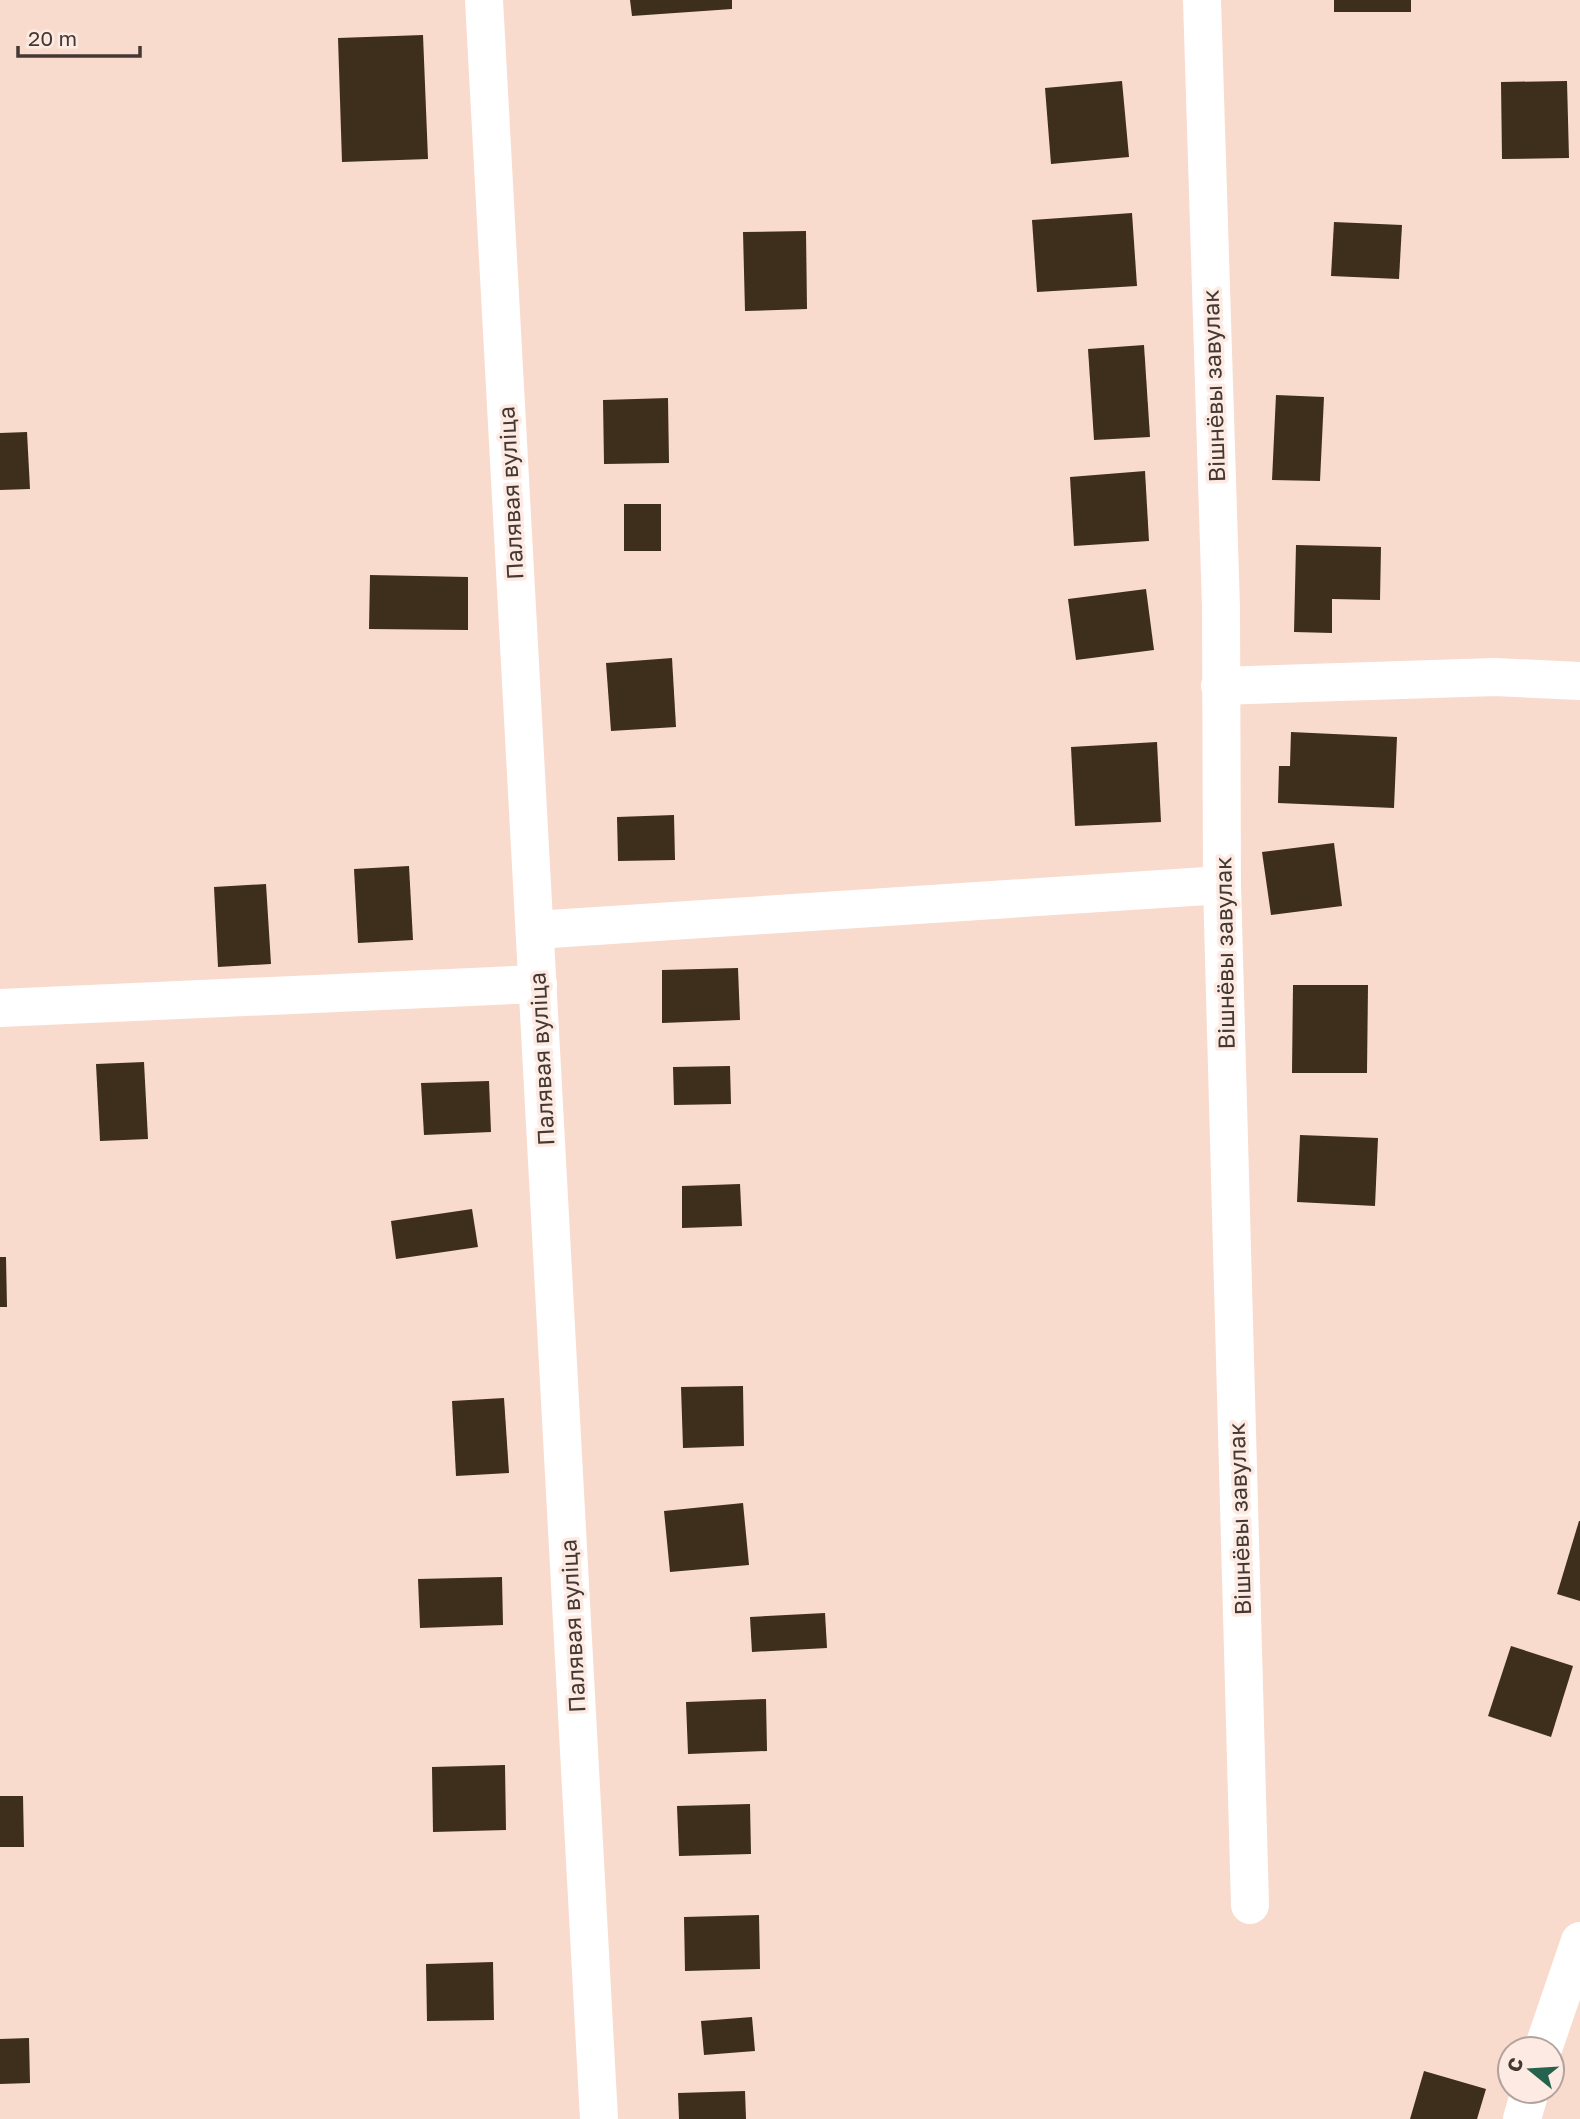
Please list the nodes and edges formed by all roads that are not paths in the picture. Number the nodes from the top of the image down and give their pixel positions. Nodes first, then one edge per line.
1 (484, 0) edge
2 (1202, 0) edge
3 (1580, 681) edge
4 (1220, 686) junction
5 (1222, 885) junction
6 (535, 930) junction
7 (538, 984) junction
8 (0, 1008) edge
9 (1250, 1905) dead end
10 (1580, 1941) edge
11 (1548, 2035) edge
12 (599, 2119) edge

1 - 6 street, Палявая вуліца
2 - 4 street, Вішнёвы завулак
3 - 4 street
4 - 5 street, Вішнёвы завулак
5 - 6 street
5 - 9 street, Вішнёвы завулак
6 - 7 street, Палявая вуліца
7 - 8 street
7 - 12 street, Палявая вуліца
10 - 11 street

